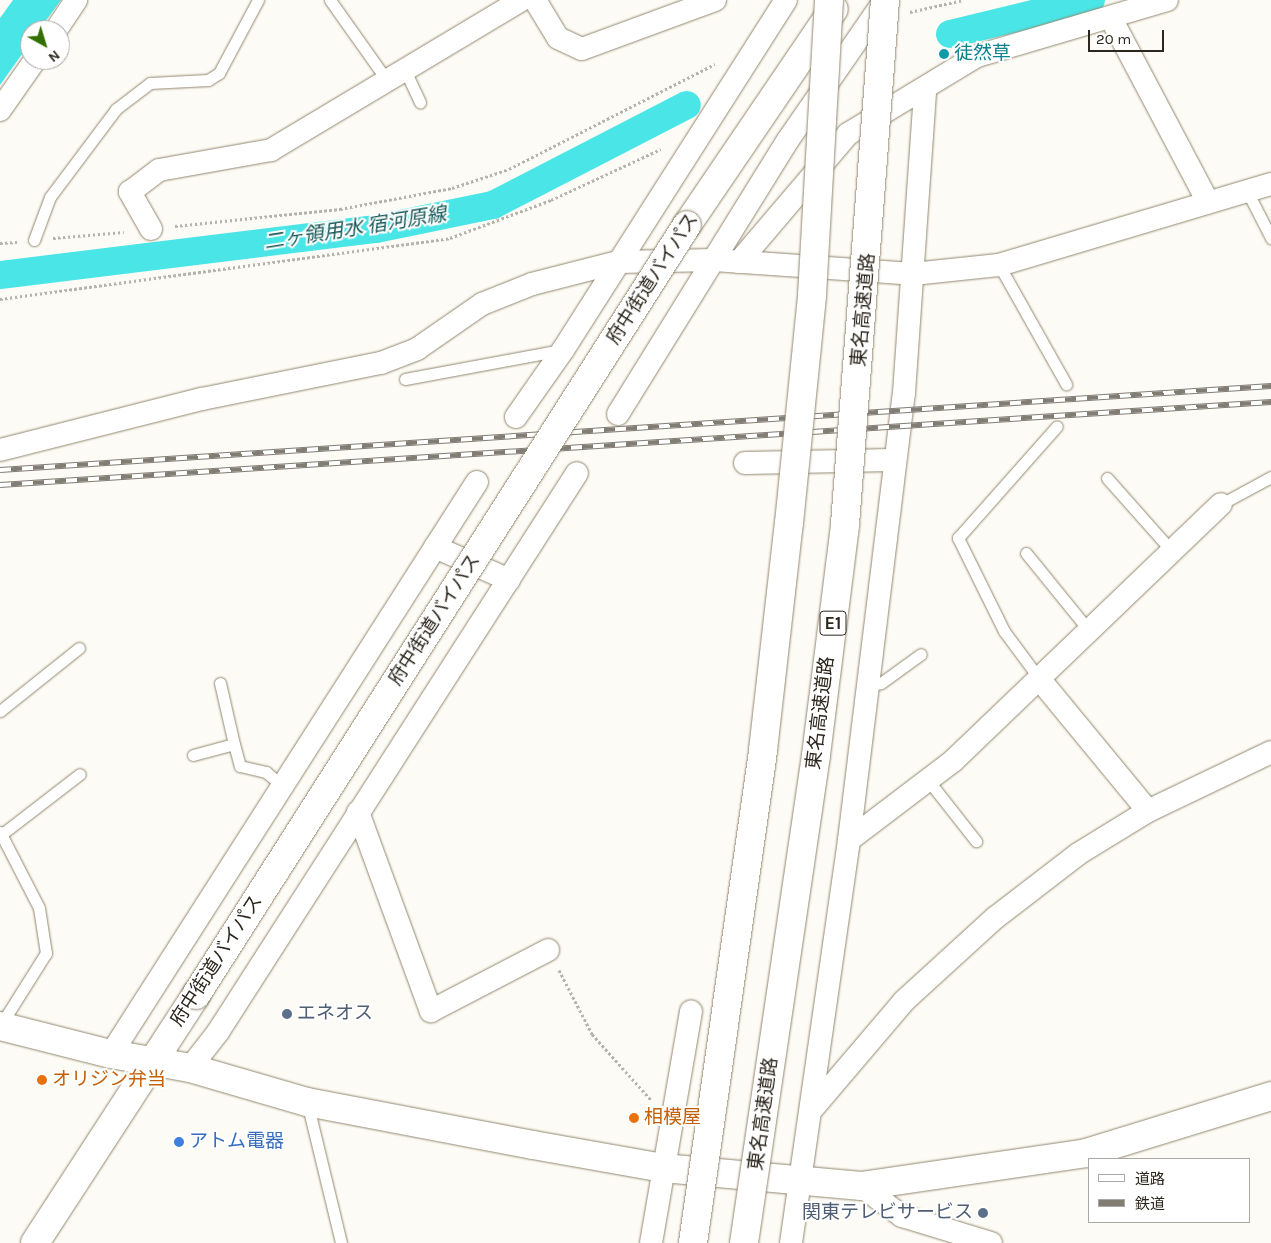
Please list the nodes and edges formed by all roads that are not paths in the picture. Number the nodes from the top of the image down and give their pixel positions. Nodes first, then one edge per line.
1 (76, 0) edge
2 (258, 0) edge
3 (330, 0) edge
4 (522, 0) edge
5 (535, 0) edge
6 (715, 0) edge
7 (786, 0) edge
8 (829, 0) edge
9 (840, 0) edge
10 (1167, 0) edge
11 (883, 3) edge
12 (63, 20) edge
13 (1112, 20) junction
14 (28, 70) edge
15 (395, 73) junction
16 (925, 91) junction
17 (420, 102) dead end
18 (0, 110) edge
19 (1271, 184) edge
20 (1248, 192) junction
21 (1208, 202) junction
22 (151, 228) road end
23 (1271, 238) edge
24 (34, 240) road end
25 (714, 260) junction
26 (618, 262) junction
27 (739, 262) junction
28 (999, 265) junction
29 (913, 274) junction
30 (563, 350) junction
31 (405, 380) dead end
32 (1066, 384) dead end
33 (618, 414) dead end
34 (516, 416) dead end
35 (1057, 426) dead end
36 (0, 450) edge
37 (894, 460) junction
38 (745, 464) dead end
39 (577, 473) dead end
40 (1271, 477) edge
41 (1107, 478) dead end
42 (477, 482) dead end
43 (1221, 504) joint
44 (435, 547) junction
45 (1171, 550) junction
46 (1026, 554) dead end
47 (509, 580) junction
48 (1091, 633) junction
49 (78, 648) dead end
50 (921, 654) dead end
51 (1041, 681) junction
52 (220, 683) dead end
53 (867, 686) junction
54 (0, 711) edge
55 (234, 744) junction
56 (1271, 752) edge
57 (193, 756) dead end
58 (80, 774) dead end
59 (928, 780) junction
60 (281, 785) junction
61 (1148, 811) junction
62 (358, 812) junction
63 (1, 833) edge
64 (849, 840) junction
65 (976, 841) dead end
66 (548, 950) road end
67 (691, 1011) dead end
68 (0, 1026) edge
69 (111, 1054) junction
70 (150, 1063) junction
71 (190, 1068) junction
72 (1271, 1096) edge
73 (306, 1102) junction
74 (813, 1108) junction
75 (663, 1168) junction
76 (801, 1182) junction
77 (862, 1186) junction
78 (35, 1243) edge
79 (340, 1243) edge
80 (651, 1243) edge
81 (693, 1243) edge
82 (744, 1243) edge
83 (792, 1243) edge
84 (991, 1243) edge

1 - 12 street
2 - 24 lane
3 - 15 lane
4 - 15 street
5 - 6 street
7 - 26 street
8 - 81 main road, bridge
9 - 70 main road, 府中街道バイパス, bridge
10 - 13 street
11 - 25 street
11 - 82 main road, 東名高速道路 / E1, bridge
13 - 16 street
13 - 21 street
14 - 18 street
15 - 17 lane
15 - 22 street
16 - 27 street
16 - 29 street
19 - 20 street
20 - 21 street
20 - 23 lane
21 - 28 street
25 - 26 street
25 - 27 street
25 - 33 street
26 - 30 street
26 - 36 street
27 - 29 street
28 - 29 street
28 - 32 lane
29 - 37 street
30 - 31 lane
30 - 34 street
35 - 51 lane
37 - 38 street
37 - 53 street
39 - 47 street
40 - 43 lane
41 - 45 lane
42 - 44 street
43 - 45 street
44 - 47 street
44 - 60 street
45 - 48 street
46 - 48 lane
47 - 62 street
48 - 51 street
49 - 54 lane
50 - 53 lane
51 - 59 street
51 - 61 street
52 - 55 lane
53 - 64 street
55 - 57 lane
55 - 60 lane
56 - 61 street
58 - 63 lane
59 - 64 street
59 - 65 lane
60 - 69 street
61 - 74 street
62 - 66 street
62 - 71 street
63 - 68 lane
64 - 74 street
67 - 75 street
68 - 69 main road
69 - 70 main road
70 - 71 main road
70 - 78 main road, 府中街道バイパス
71 - 73 main road
72 - 77 main road
73 - 75 main road
73 - 79 lane
74 - 76 street
75 - 76 main road
75 - 80 street
76 - 77 main road
76 - 83 street
77 - 84 street

